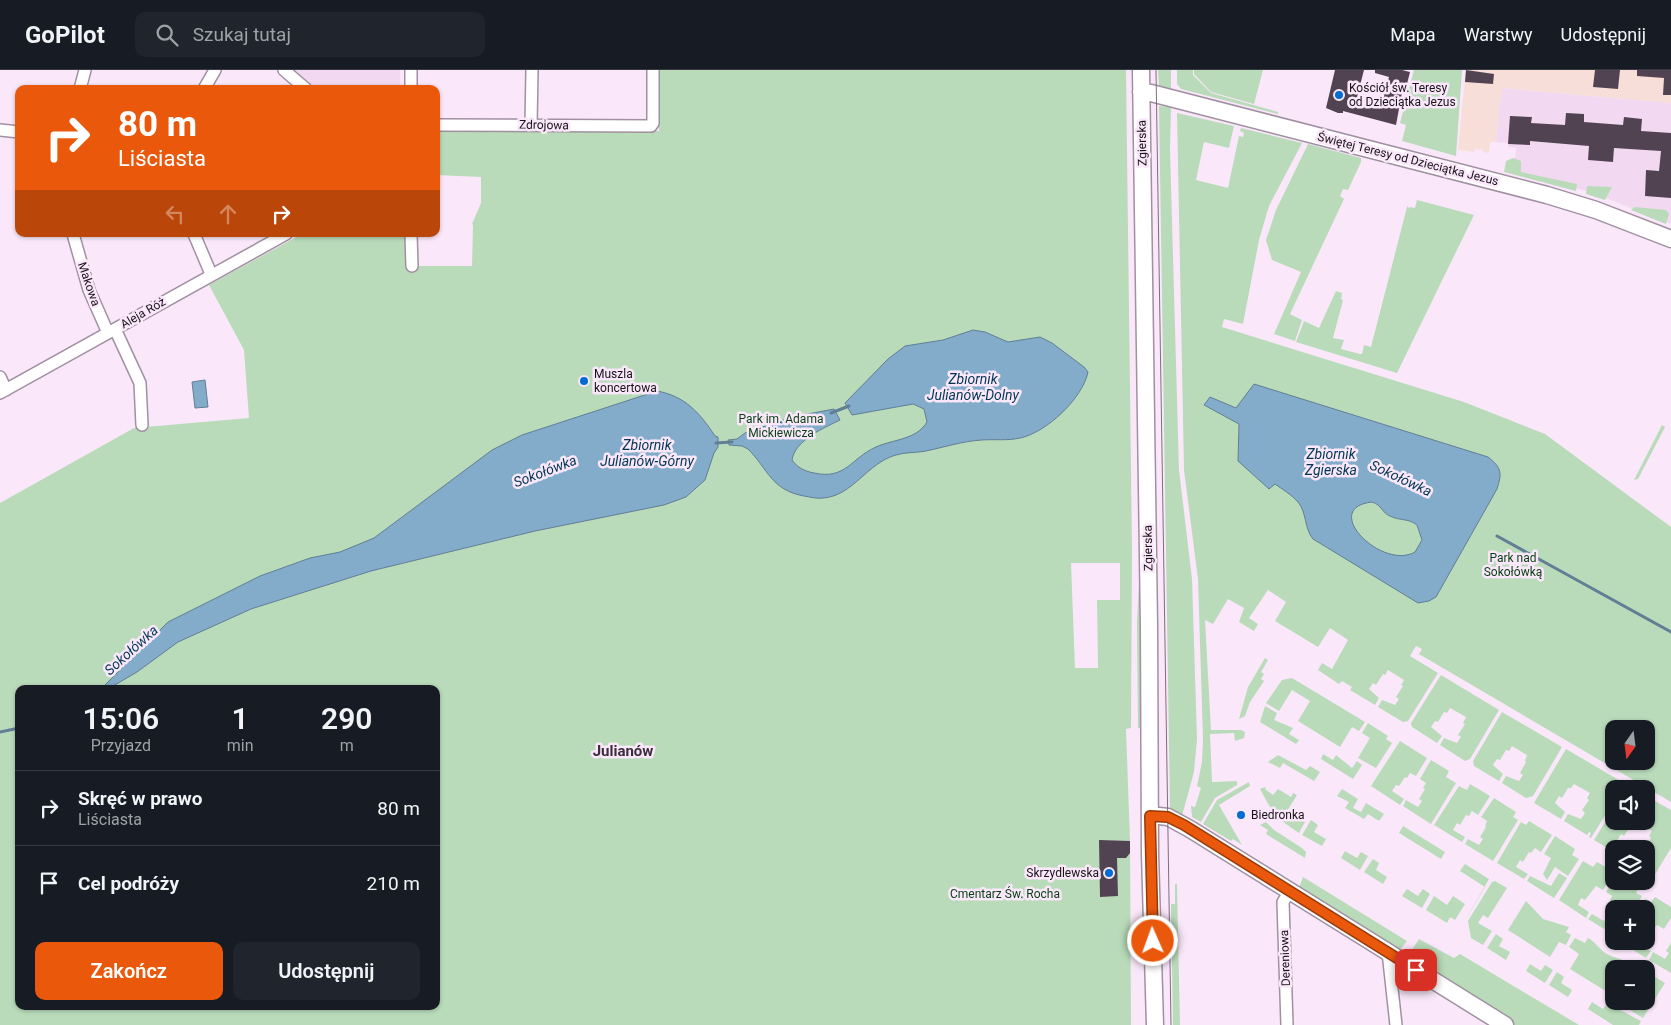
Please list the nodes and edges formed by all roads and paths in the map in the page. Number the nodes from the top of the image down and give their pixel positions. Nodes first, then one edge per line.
1 (85, 70) edge
2 (215, 70) edge
3 (284, 70) edge
4 (411, 70) edge
5 (532, 70) edge
6 (653, 70) edge
7 (1141, 70) edge
8 (81, 85) edge
9 (206, 85) edge
10 (301, 85) edge
11 (411, 85) edge
12 (1141, 92) junction
13 (440, 125) edge
14 (532, 125) junction
15 (0, 130) edge
16 (15, 132) edge
17 (75, 237) edge
18 (195, 237) edge
19 (280, 237) edge
20 (411, 237) edge
21 (1671, 238) edge
22 (412, 266) dead end
23 (211, 274) junction
24 (111, 331) junction
25 (0, 377) edge
26 (3, 391) edge
27 (142, 425) dead end
28 (1150, 816) junction
29 (1289, 892) junction
30 (1388, 952) junction
31 (1155, 1025) edge
32 (1287, 1025) edge
33 (1396, 1025) edge
34 (1505, 1025) edge

1 - 8 street
2 - 9 street
3 - 10 street
4 - 11 street
5 - 14 street
6 - 14 street, Zdrojowa
7 - 12 street, Zgierska
12 - 21 street, Świętej Teresy od Dzieciątka Jezus
12 - 28 street, Zgierska
13 - 14 street, Zdrojowa
15 - 16 street
17 - 24 street, Makowa
18 - 23 street
19 - 23 street, Aleja Róż
20 - 22 street
23 - 24 street, Aleja Róż
24 - 26 street, Aleja Róż
24 - 27 street, Makowa
25 - 26 street
28 - 29 street
28 - 31 street, Zgierska
29 - 30 street
29 - 32 street, Dereniowa
30 - 33 street
30 - 34 street

